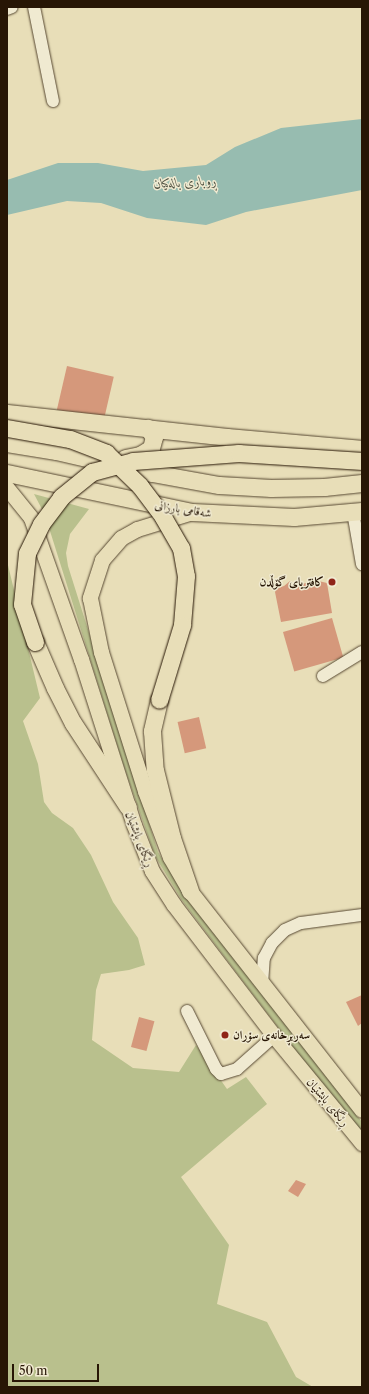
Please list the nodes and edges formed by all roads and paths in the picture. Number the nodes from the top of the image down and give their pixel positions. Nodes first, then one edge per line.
1 (12, 7) edge
2 (34, 7) edge
3 (7, 9) edge
4 (53, 101) dead end
5 (7, 413) edge
6 (7, 428) edge
7 (148, 428) junction
8 (186, 432) junction
9 (7, 443) edge
10 (151, 448) junction
11 (362, 449) edge
12 (88, 458) junction
13 (362, 461) edge
14 (7, 473) edge
15 (362, 482) edge
16 (7, 488) edge
17 (192, 512) junction
18 (358, 512) edge
19 (362, 564) edge
20 (362, 652) edge
21 (323, 676) dead end
22 (128, 807) junction
23 (190, 891) junction
24 (362, 915) edge
25 (262, 984) junction
26 (187, 1011) dead end
27 (274, 1036) junction
28 (362, 1110) edge
29 (362, 1144) edge

1 - 3 street
2 - 4 street
5 - 7 highway
6 - 23 highway, bridge
7 - 8 highway
7 - 10 highway
8 - 10 highway
8 - 11 highway
9 - 12 highway
10 - 12 highway
12 - 15 highway
13 - 22 highway, bridge
14 - 17 highway, شەقامی بارزانی
16 - 22 main road, ڕێگای باپشتیان
17 - 18 highway, شەقامی بارزانی
17 - 23 main road, ڕێگای باپشتیان
18 - 19 street
20 - 21 street
22 - 27 main road, ڕێگای باپشتیان
23 - 25 main road, ڕێگای باپشتیان
24 - 25 street
25 - 28 main road, ڕێگای باپشتیان
26 - 27 street
27 - 29 main road, ڕێگای باپشتیان

